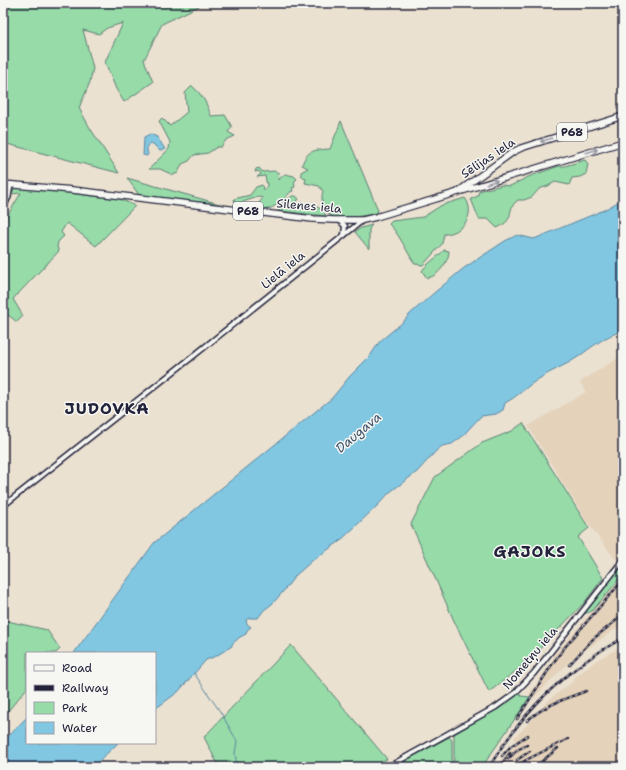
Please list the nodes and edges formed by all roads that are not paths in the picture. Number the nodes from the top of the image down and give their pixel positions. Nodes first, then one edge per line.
1 (623, 116) edge
2 (623, 142) edge
3 (3, 184) edge
4 (10, 185) junction
5 (457, 192) junction
6 (3, 207) edge
7 (339, 220) junction
8 (363, 220) junction
9 (344, 235) junction
10 (3, 506) edge
11 (623, 560) edge
12 (388, 767) edge

1 -> 5 main road, Sēlijas iela / P68
5 -> 2 main road, Lielā iela / P68
3 - 4 main road, P68
4 - 6 main road
4 - 7 main road, Silenes iela / P68
5 - 8 main road, Lielā iela / P68
7 - 8 main road, Silenes iela / P68
7 - 9 street
8 - 9 street, Lielā iela
9 - 10 street, Lielā iela
11 - 12 street, Nometņu iela

